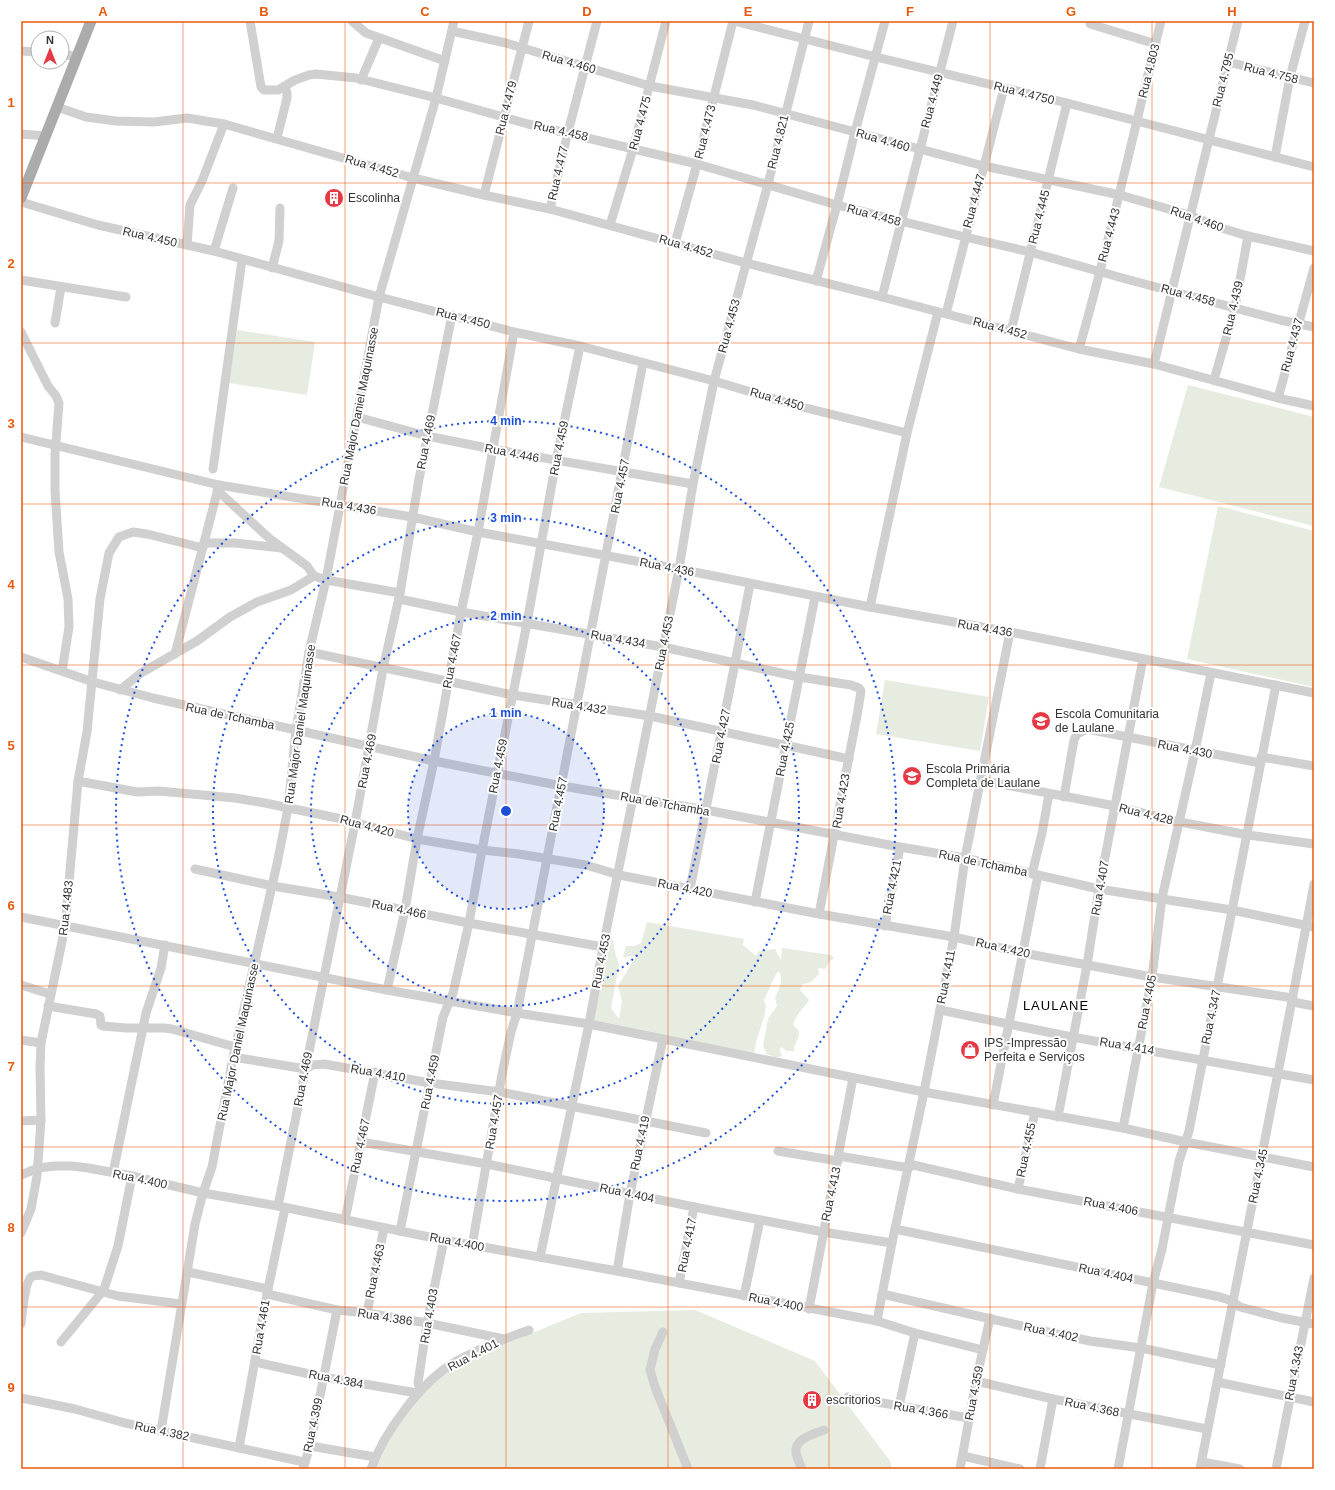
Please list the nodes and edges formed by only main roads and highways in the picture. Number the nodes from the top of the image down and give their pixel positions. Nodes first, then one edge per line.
1 (91, 21) edge
2 (21, 198) edge

1 - 2 main road

